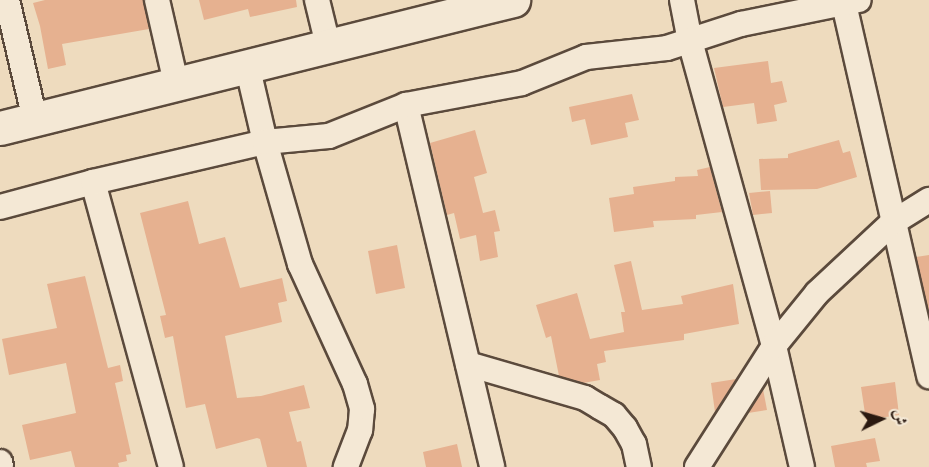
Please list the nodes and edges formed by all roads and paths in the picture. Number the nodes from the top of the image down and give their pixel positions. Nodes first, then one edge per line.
1 (8, 0) edge
2 (157, 0) edge
3 (317, 0) edge
4 (513, 0) edge
5 (682, 0) edge
6 (852, 2) edge
7 (465, 6) edge
8 (690, 41) junction
9 (328, 45) junction
10 (248, 65) junction
11 (176, 83) junction
12 (406, 105) junction
13 (35, 119) junction
14 (0, 128) edge
15 (265, 141) junction
16 (93, 182) junction
17 (929, 201) edge
18 (0, 207) edge
19 (892, 223) junction
20 (774, 346) junction
21 (468, 364) junction
22 (929, 376) edge
23 (0, 462) edge
24 (1, 467) edge
25 (171, 467) edge
26 (346, 467) edge
27 (492, 467) edge
28 (639, 467) edge
29 (697, 467) edge
30 (802, 467) edge

1 - 13 street
2 - 11 street
3 - 9 street
4 - 7 street
5 - 8 street
6 - 8 street
6 - 19 street
7 - 9 street
8 - 12 street
8 - 20 street
9 - 10 street
10 - 11 street
10 - 15 street
11 - 13 street
12 - 15 street
12 - 21 street
13 - 14 street
15 - 16 street
15 - 26 street
16 - 18 street
16 - 25 street
17 - 19 street
19 - 20 street
19 - 22 street
20 - 29 street
20 - 30 street
21 - 27 street
21 - 28 street
23 - 24 street

